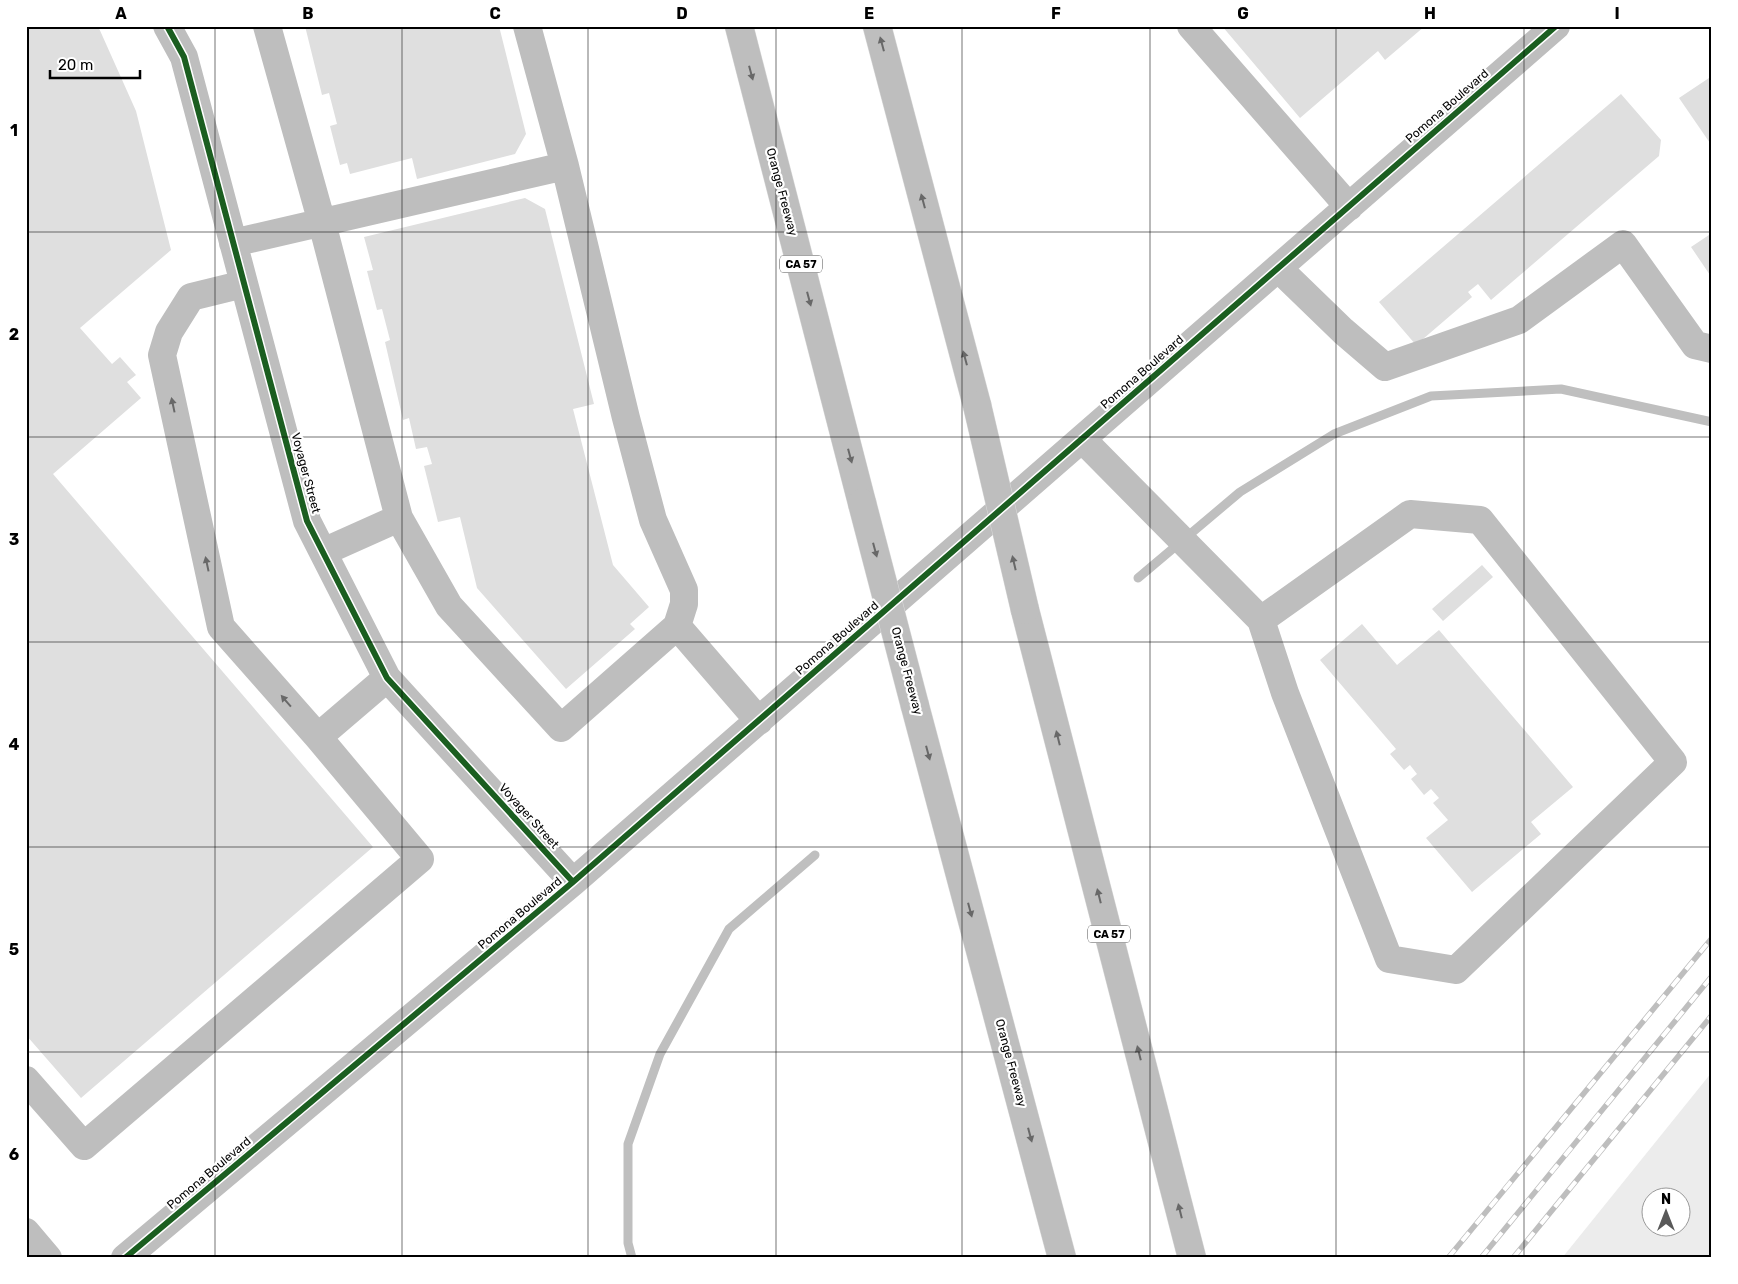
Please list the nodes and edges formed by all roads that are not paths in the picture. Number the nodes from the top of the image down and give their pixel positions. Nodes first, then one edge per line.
1 (167, 26) edge
2 (267, 26) edge
3 (527, 26) edge
4 (739, 26) edge
5 (877, 26) edge
6 (1191, 26) edge
7 (1556, 26) edge
8 (565, 166) junction
9 (1349, 207) junction
10 (322, 223) junction
11 (233, 243) junction
12 (1278, 268) junction
13 (244, 284) junction
14 (1712, 349) edge
15 (1082, 439) junction
16 (399, 518) junction
17 (323, 552) junction
18 (1261, 620) junction
19 (677, 626) junction
20 (387, 678) junction
21 (759, 721) junction
22 (318, 737) junction
23 (573, 882) junction
24 (26, 1080) edge
25 (26, 1232) edge
26 (48, 1258) edge
27 (126, 1258) edge
28 (1062, 1258) edge
29 (1192, 1258) edge

1 - 11 main road, Voyager Street
2 - 10 main road
3 - 8 main road
4 -> 28 main road, Orange Freeway / CA 57, bridge
29 -> 5 main road, CA 57, bridge
6 - 9 main road
7 - 9 main road, Pomona Boulevard
8 - 10 main road
8 - 19 main road
9 - 12 main road, Pomona Boulevard
10 - 11 main road
10 - 16 main road
11 - 13 main road, Voyager Street
12 - 14 main road
12 - 15 main road, Pomona Boulevard
13 - 17 main road, Voyager Street
22 -> 13 main road
15 - 18 main road
15 - 21 main road, Pomona Boulevard
16 - 17 main road
16 - 19 main road
17 - 20 main road, Voyager Street
18 - 18 main road
19 - 21 main road
20 - 22 main road
20 - 23 main road, Voyager Street
21 - 23 main road, Pomona Boulevard
22 - 24 main road
23 - 27 main road, Pomona Boulevard
25 - 26 main road

